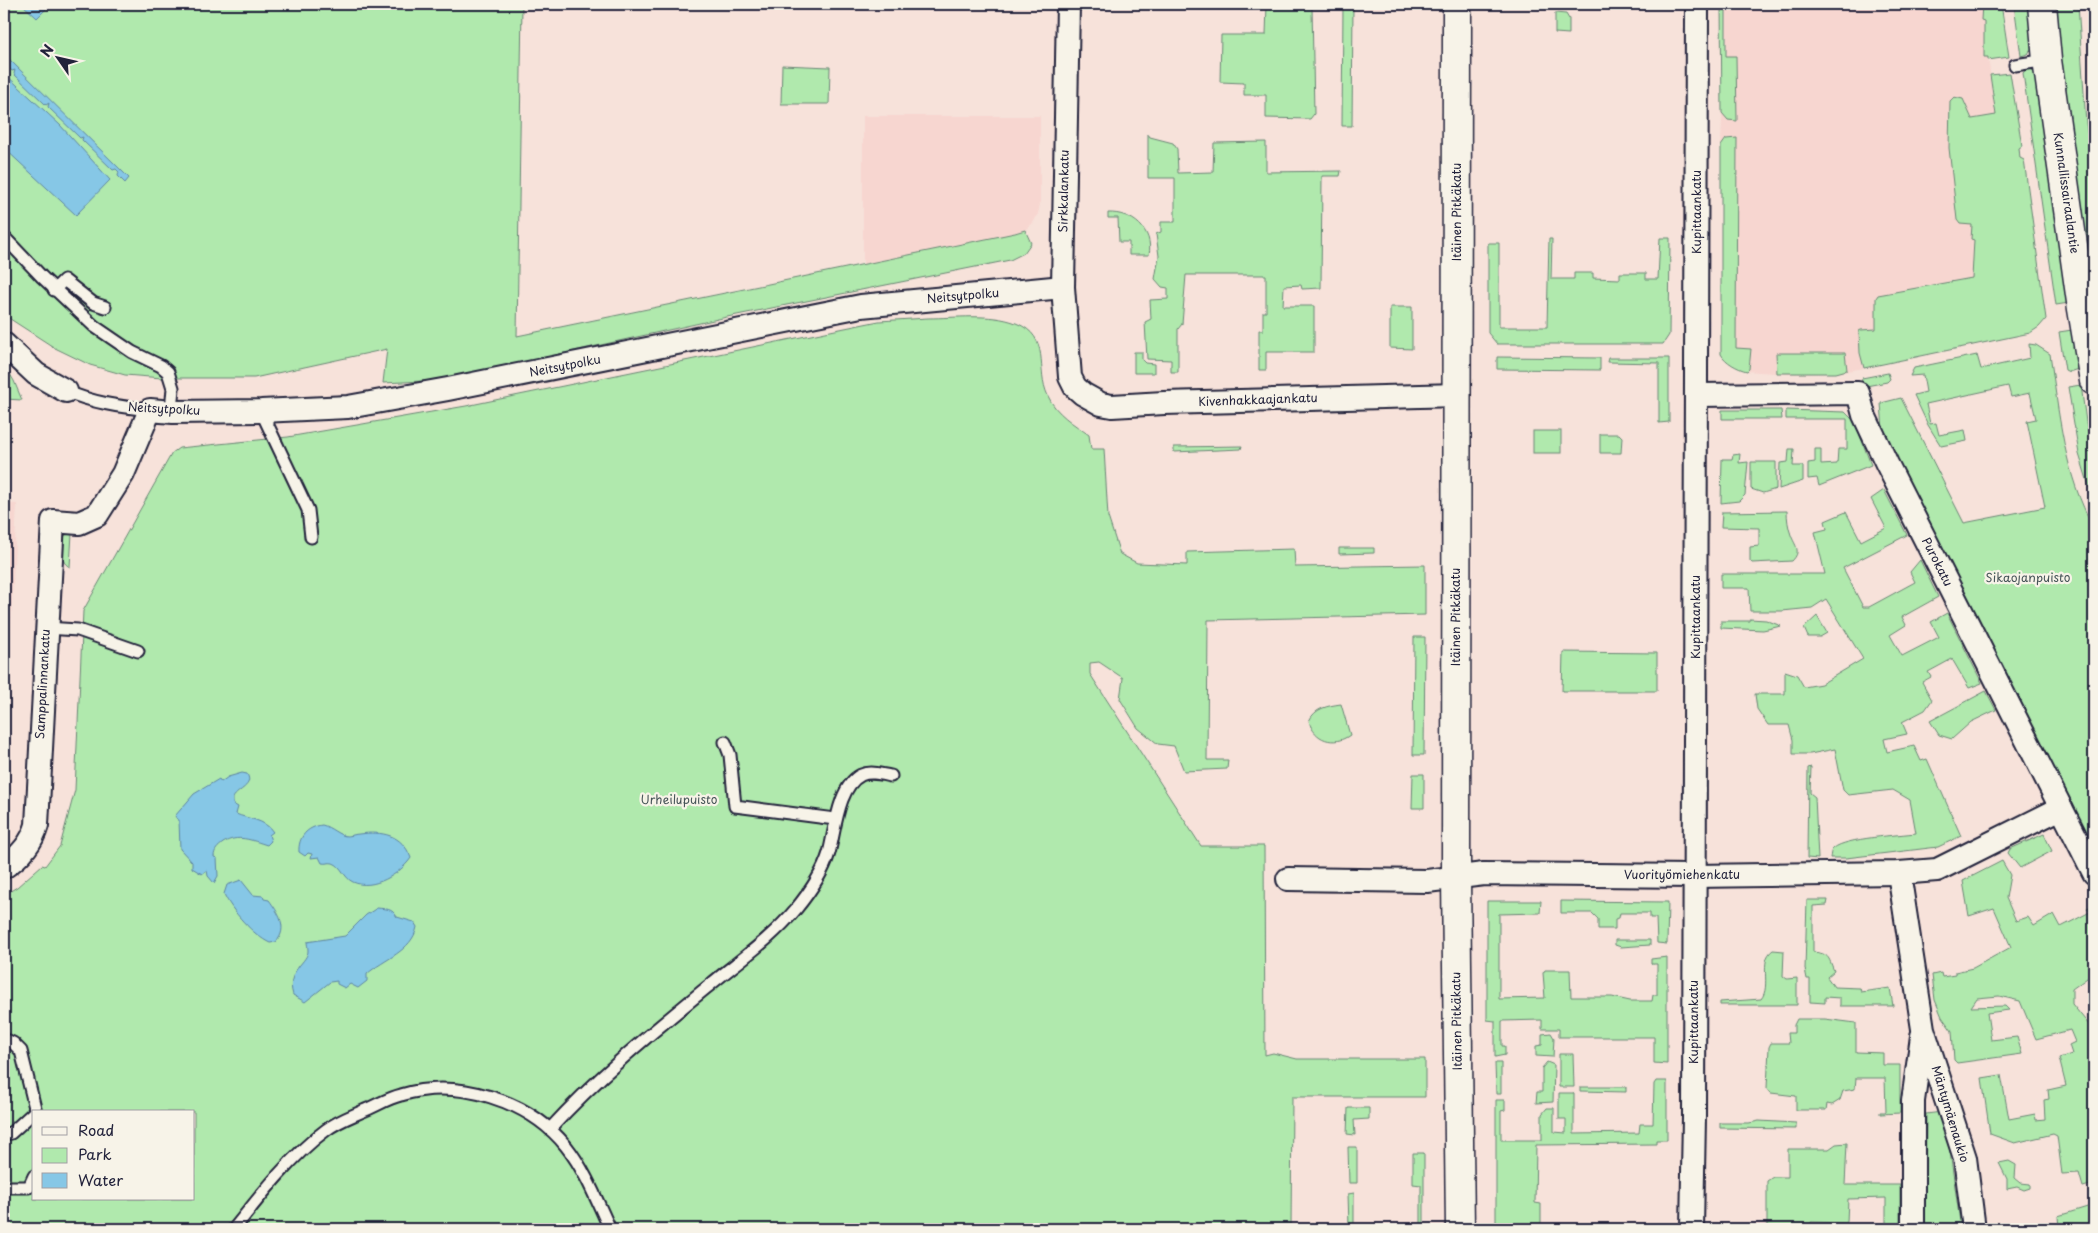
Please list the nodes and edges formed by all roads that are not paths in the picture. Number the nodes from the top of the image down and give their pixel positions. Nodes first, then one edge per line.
1 (1068, 4) edge
2 (1457, 4) edge
3 (1697, 4) edge
4 (2042, 4) edge
5 (2047, 60) junction
6 (2015, 66) dead end
7 (4, 236) edge
8 (1063, 287) junction
9 (54, 290) junction
10 (105, 307) dead end
11 (2091, 336) edge
12 (4, 344) edge
13 (1070, 378) joint
14 (2094, 381) edge
15 (66, 392) joint
16 (1697, 394) junction
17 (1457, 395) junction
18 (160, 410) junction
19 (261, 411) junction
20 (311, 537) dead end
21 (46, 628) junction
22 (138, 651) dead end
23 (725, 742) dead end
24 (891, 776) dead end
25 (2061, 808) junction
26 (836, 819) junction
27 (4, 867) edge
28 (2094, 873) edge
29 (1899, 874) junction
30 (1694, 876) junction
31 (1456, 878) junction
32 (1288, 880) dead end
33 (1923, 1029) junction
34 (4, 1039) edge
35 (35, 1110) edge
36 (32, 1114) edge
37 (550, 1129) junction
38 (4, 1134) edge
39 (32, 1180) edge
40 (4, 1187) edge
41 (234, 1229) edge
42 (610, 1229) edge
43 (1460, 1229) edge
44 (1692, 1229) edge
45 (1913, 1229) edge
46 (1974, 1229) edge

1 - 8 street, Sirkkalankatu
2 - 17 main road, Itäinen Pitkäkatu
3 - 16 street, Kupittaankatu
4 - 5 main road, Kunnallissairaalantie
5 - 6 lane
5 - 11 main road, Kunnallissairaalantie
7 - 9 lane
8 - 13 street, Sirkkalankatu
8 - 19 street, Neitsytpolku
9 - 10 lane
9 - 18 lane
11 - 14 main road, Kunnallissairaalantie
12 - 15 street
13 - 17 street, Kivenhakkaajankatu
15 - 18 lane, Neitsytpolku
16 - 25 street, Purokatu
16 - 30 street, Kupittaankatu
17 - 31 main road, Itäinen Pitkäkatu
18 - 19 street, Neitsytpolku
18 - 21 street, Samppalinnankatu
19 - 20 lane
21 - 22 lane
21 - 27 street, Samppalinnankatu
23 - 26 lane
24 - 26 lane
25 - 28 street, Purokatu
25 - 29 street, Vuorityömiehenkatu
26 - 37 lane
29 - 30 street, Vuorityömiehenkatu
29 - 33 street, Mäntymäenaukio
30 - 31 street, Vuorityömiehenkatu
30 - 44 street, Kupittaankatu
31 - 32 street, Vuorityömiehenkatu
31 - 43 main road, Itäinen Pitkäkatu
33 - 45 street, Mäntymäenaukio
33 - 46 street, Mäntymäenaukio
34 - 35 lane
36 - 38 lane
37 - 41 lane
37 - 42 lane
39 - 40 lane

